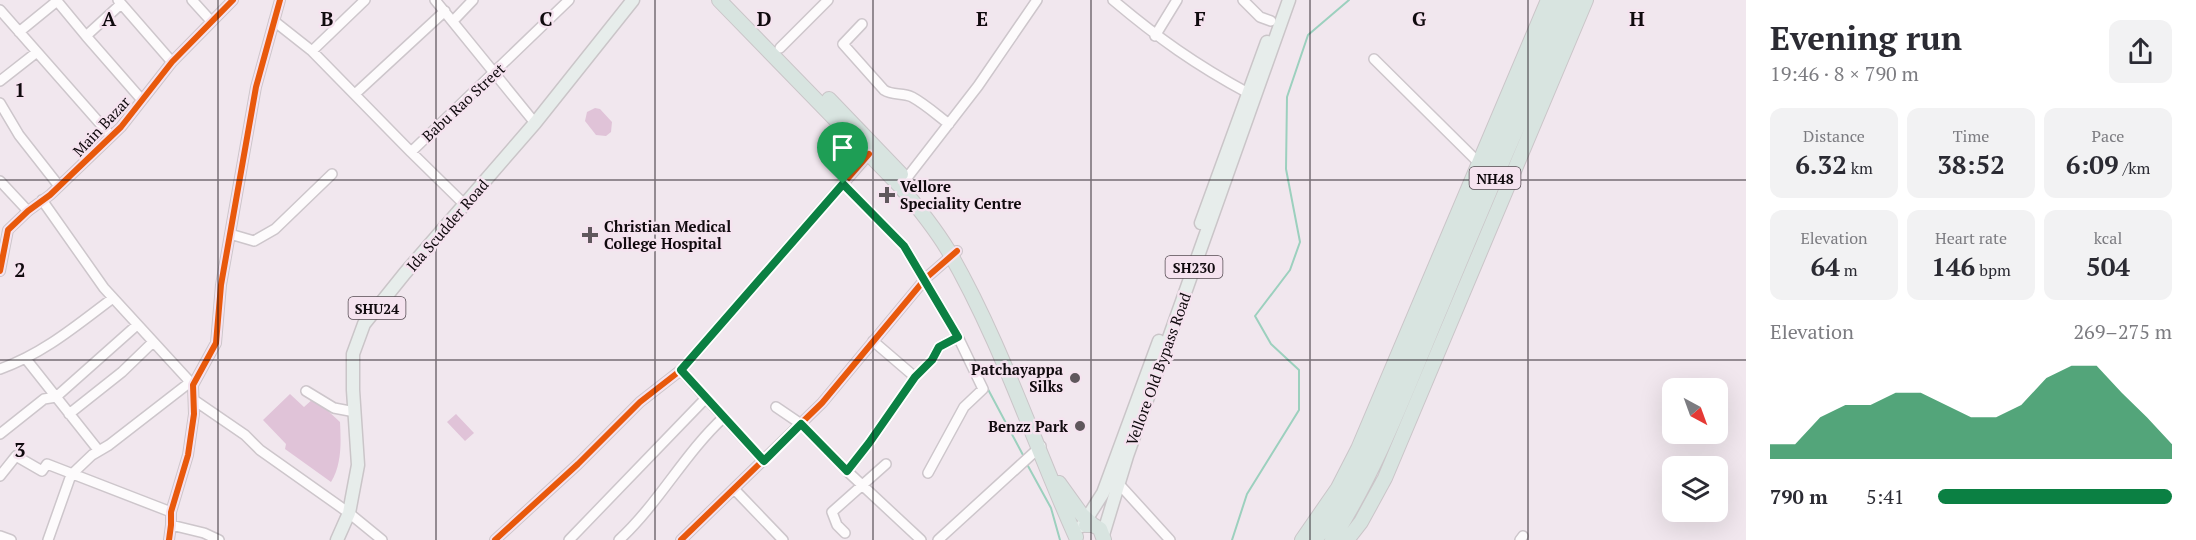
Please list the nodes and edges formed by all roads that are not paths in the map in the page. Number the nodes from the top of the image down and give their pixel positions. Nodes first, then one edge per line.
1 (192, 0) edge
2 (233, 0) edge
3 (280, 0) edge
4 (365, 0) edge
5 (435, 0) edge
6 (473, 0) edge
7 (569, 0) edge
8 (633, 0) edge
9 (644, 0) edge
10 (719, 0) edge
11 (730, 0) edge
12 (828, 0) edge
13 (1037, 0) edge
14 (1113, 0) edge
15 (1177, 0) edge
16 (1243, 0) edge
17 (1281, 0) edge
18 (1289, 0) edge
19 (1548, 0) edge
20 (1560, 0) edge
21 (1574, 0) edge
22 (1586, 0) edge
23 (56, 1) edge
24 (120, 2) edge
25 (0, 10) edge
26 (445, 11) junction
27 (211, 21) junction
28 (274, 21) junction
29 (453, 21) junction
30 (1271, 21) dead end
31 (862, 24) dead end
32 (20, 32) junction
33 (86, 36) junction
34 (1155, 36) junction
35 (780, 48) junction
36 (312, 51) junction
37 (37, 52) junction
38 (1374, 59) dead end
39 (172, 62) junction
40 (495, 72) junction
41 (0, 81) edge
42 (1248, 93) junction
43 (355, 94) junction
44 (142, 100) junction
45 (0, 103) edge
46 (535, 123) junction
47 (949, 123) junction
48 (111, 136) junction
49 (411, 152) junction
50 (869, 154) junction
51 (1479, 163) junction
52 (332, 174) dead end
53 (906, 179) junction
54 (0, 182) edge
55 (843, 184) junction
56 (60, 186) junction
57 (42, 200) junction
58 (1468, 201) junction
59 (465, 205) junction
60 (28, 211) junction
61 (230, 234) junction
62 (3, 240) edge
63 (954, 254) junction
64 (0, 271) edge
65 (924, 281) junction
66 (113, 298) junction
67 (137, 325) junction
68 (958, 337) junction
69 (873, 341) junction
70 (153, 342) junction
71 (26, 359) junction
72 (0, 369) edge
73 (681, 370) junction
74 (915, 377) junction
75 (191, 384) junction
76 (306, 391) dead end
77 (56, 397) junction
78 (706, 398) junction
79 (194, 400) junction
80 (776, 407) dead end
81 (355, 412) junction
82 (69, 414) junction
83 (724, 417) junction
84 (801, 424) junction
85 (0, 434) edge
86 (1041, 447) junction
87 (99, 451) junction
88 (764, 461) junction
89 (886, 464) dead end
90 (847, 471) junction
91 (928, 473) dead end
92 (71, 475) junction
93 (0, 476) edge
94 (1119, 484) junction
95 (862, 486) junction
96 (735, 490) junction
97 (171, 512) junction
98 (350, 513) junction
99 (171, 525) junction
100 (1089, 532) edge
101 (845, 533) dead end
102 (0, 536) edge
103 (11, 540) edge
104 (48, 540) edge
105 (169, 540) edge
106 (219, 540) edge
107 (337, 540) edge
108 (382, 540) edge
109 (495, 540) edge
110 (569, 540) edge
111 (619, 540) edge
112 (681, 540) edge
113 (783, 540) edge
114 (921, 540) edge
115 (938, 540) edge
116 (1170, 540) edge
117 (1302, 540) edge
118 (1316, 540) edge
119 (1332, 540) edge
120 (1347, 540) edge

1 - 27 street
2 - 27 street, Main Bazar
3 - 28 street
4 - 36 street
5 - 26 street
6 - 29 street
7 - 40 street, Babu Rao Street
8 - 46 main road, SHU24
9 - 46 main road, SHU24
10 - 50 highway
11 - 35 highway
12 - 35 street
13 - 47 street
14 - 34 street
15 - 34 street
16 - 30 street
17 - 42 main road, Vellore Old Bypass Road / SH230
18 - 94 main road, Vellore Old Bypass Road / SH230
19 - 51 highway
20 - 58 highway, NH48
21 - 119 highway, NH48
22 - 120 highway
23 - 32 street
23 - 33 street
24 - 33 street
24 - 39 street
25 - 32 street
26 - 29 street
26 - 43 street
27 - 39 street, Main Bazar
28 - 36 street
28 - 61 street
29 - 40 street
31 - 47 street
32 - 37 street
33 - 44 street
34 - 42 street
35 - 53 highway
36 - 43 street
37 - 41 street
37 - 48 street
38 - 51 street
39 - 44 street, Main Bazar
40 - 46 street
40 - 49 street, Babu Rao Street
42 - 100 main road, Vellore Old Bypass Road / SH230
43 - 49 street
44 - 48 street, Main Bazar
45 - 56 street
46 - 59 main road, Ida Scudder Road / SHU24
47 - 53 street
48 - 56 street, Main Bazar
49 - 59 street, Babu Rao Street
50 - 55 street
50 - 63 highway
51 - 58 highway
52 - 61 street
53 - 63 highway
54 - 60 street
55 - 65 street
55 - 73 street
56 - 57 street, Main Bazar
57 - 60 street, Main Bazar
57 - 66 street
58 - 117 highway
58 - 118 highway, NH48
59 - 81 main road, Ida Scudder Road / SHU24
60 - 62 street, Main Bazar
61 - 75 street
62 - 64 street, Main Bazar
63 - 65 street
63 - 86 highway
65 - 68 street
65 - 69 street
66 - 67 street
66 - 71 street
67 - 70 street
67 - 77 street
68 - 74 street
68 - 91 street
69 - 74 street
69 - 84 street
70 - 75 street
70 - 82 street
71 - 72 street
71 - 77 street
73 - 78 street
73 - 109 street
74 - 90 street
75 - 79 street
75 - 87 street
76 - 81 street
77 - 82 street
77 - 85 street
78 - 83 street
78 - 110 street
79 - 97 street
79 - 98 street
80 - 84 street
81 - 98 main road, Ida Scudder Road / SHU24
82 - 87 street
83 - 88 street
83 - 111 street
84 - 88 street
84 - 90 street
86 - 100 highway
86 - 100 highway
86 - 115 street
87 - 92 street
88 - 96 street
89 - 95 street
90 - 95 street
92 - 93 street
92 - 97 street
92 - 104 street
94 - 100 main road, Vellore Old Bypass Road / SH230
94 - 116 street
95 - 101 street
95 - 114 street
96 - 112 street
96 - 113 street
97 - 99 street
98 - 107 main road, Ida Scudder Road / SHU24
98 - 108 street
99 - 105 street
99 - 106 street
102 - 103 street

